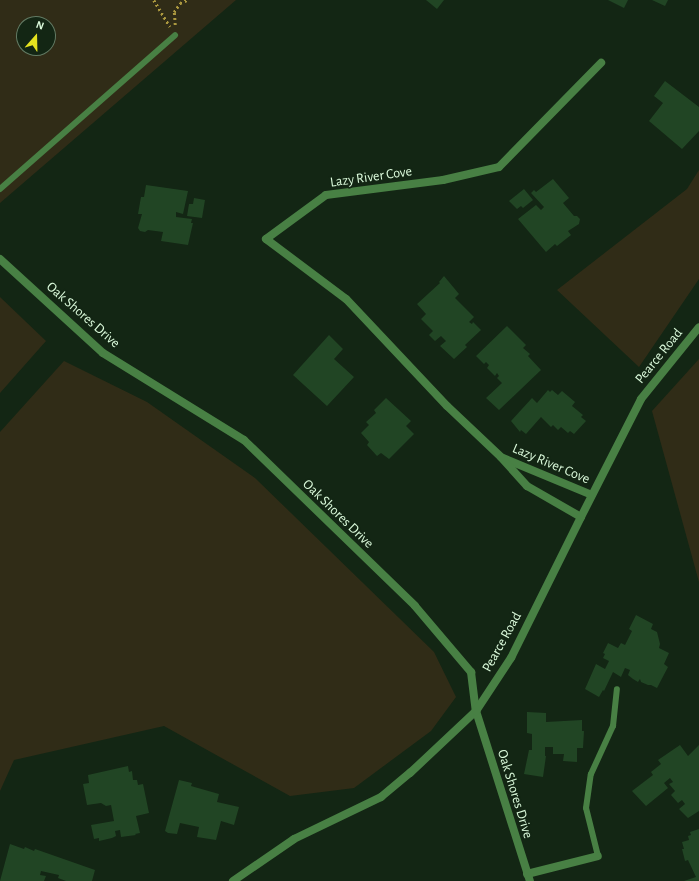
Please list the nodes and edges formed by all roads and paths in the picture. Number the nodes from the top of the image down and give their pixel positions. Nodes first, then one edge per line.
1 (154, 0) edge
2 (187, 0) edge
3 (175, 35) junction
4 (601, 63) dead end
5 (0, 189) edge
6 (0, 259) edge
7 (699, 327) edge
8 (501, 457) junction
9 (592, 495) junction
10 (581, 517) junction
11 (618, 689) dead end
12 (476, 711) junction
13 (598, 856) joint
14 (528, 877) edge
15 (233, 881) edge

1 - 3 path
2 - 3 path
3 - 5 lane
4 - 8 street, Lazy River Cove
6 - 12 street, Oak Shores Drive
7 - 9 street, Pearce Road
8 - 9 street, Lazy River Cove
8 - 10 street, Lazy River Cove
9 - 10 street, Pearce Road
10 - 12 street, Pearce Road
11 - 13 lane
12 - 14 street, Oak Shores Drive
12 - 15 street, Pearce Road
13 - 14 street

